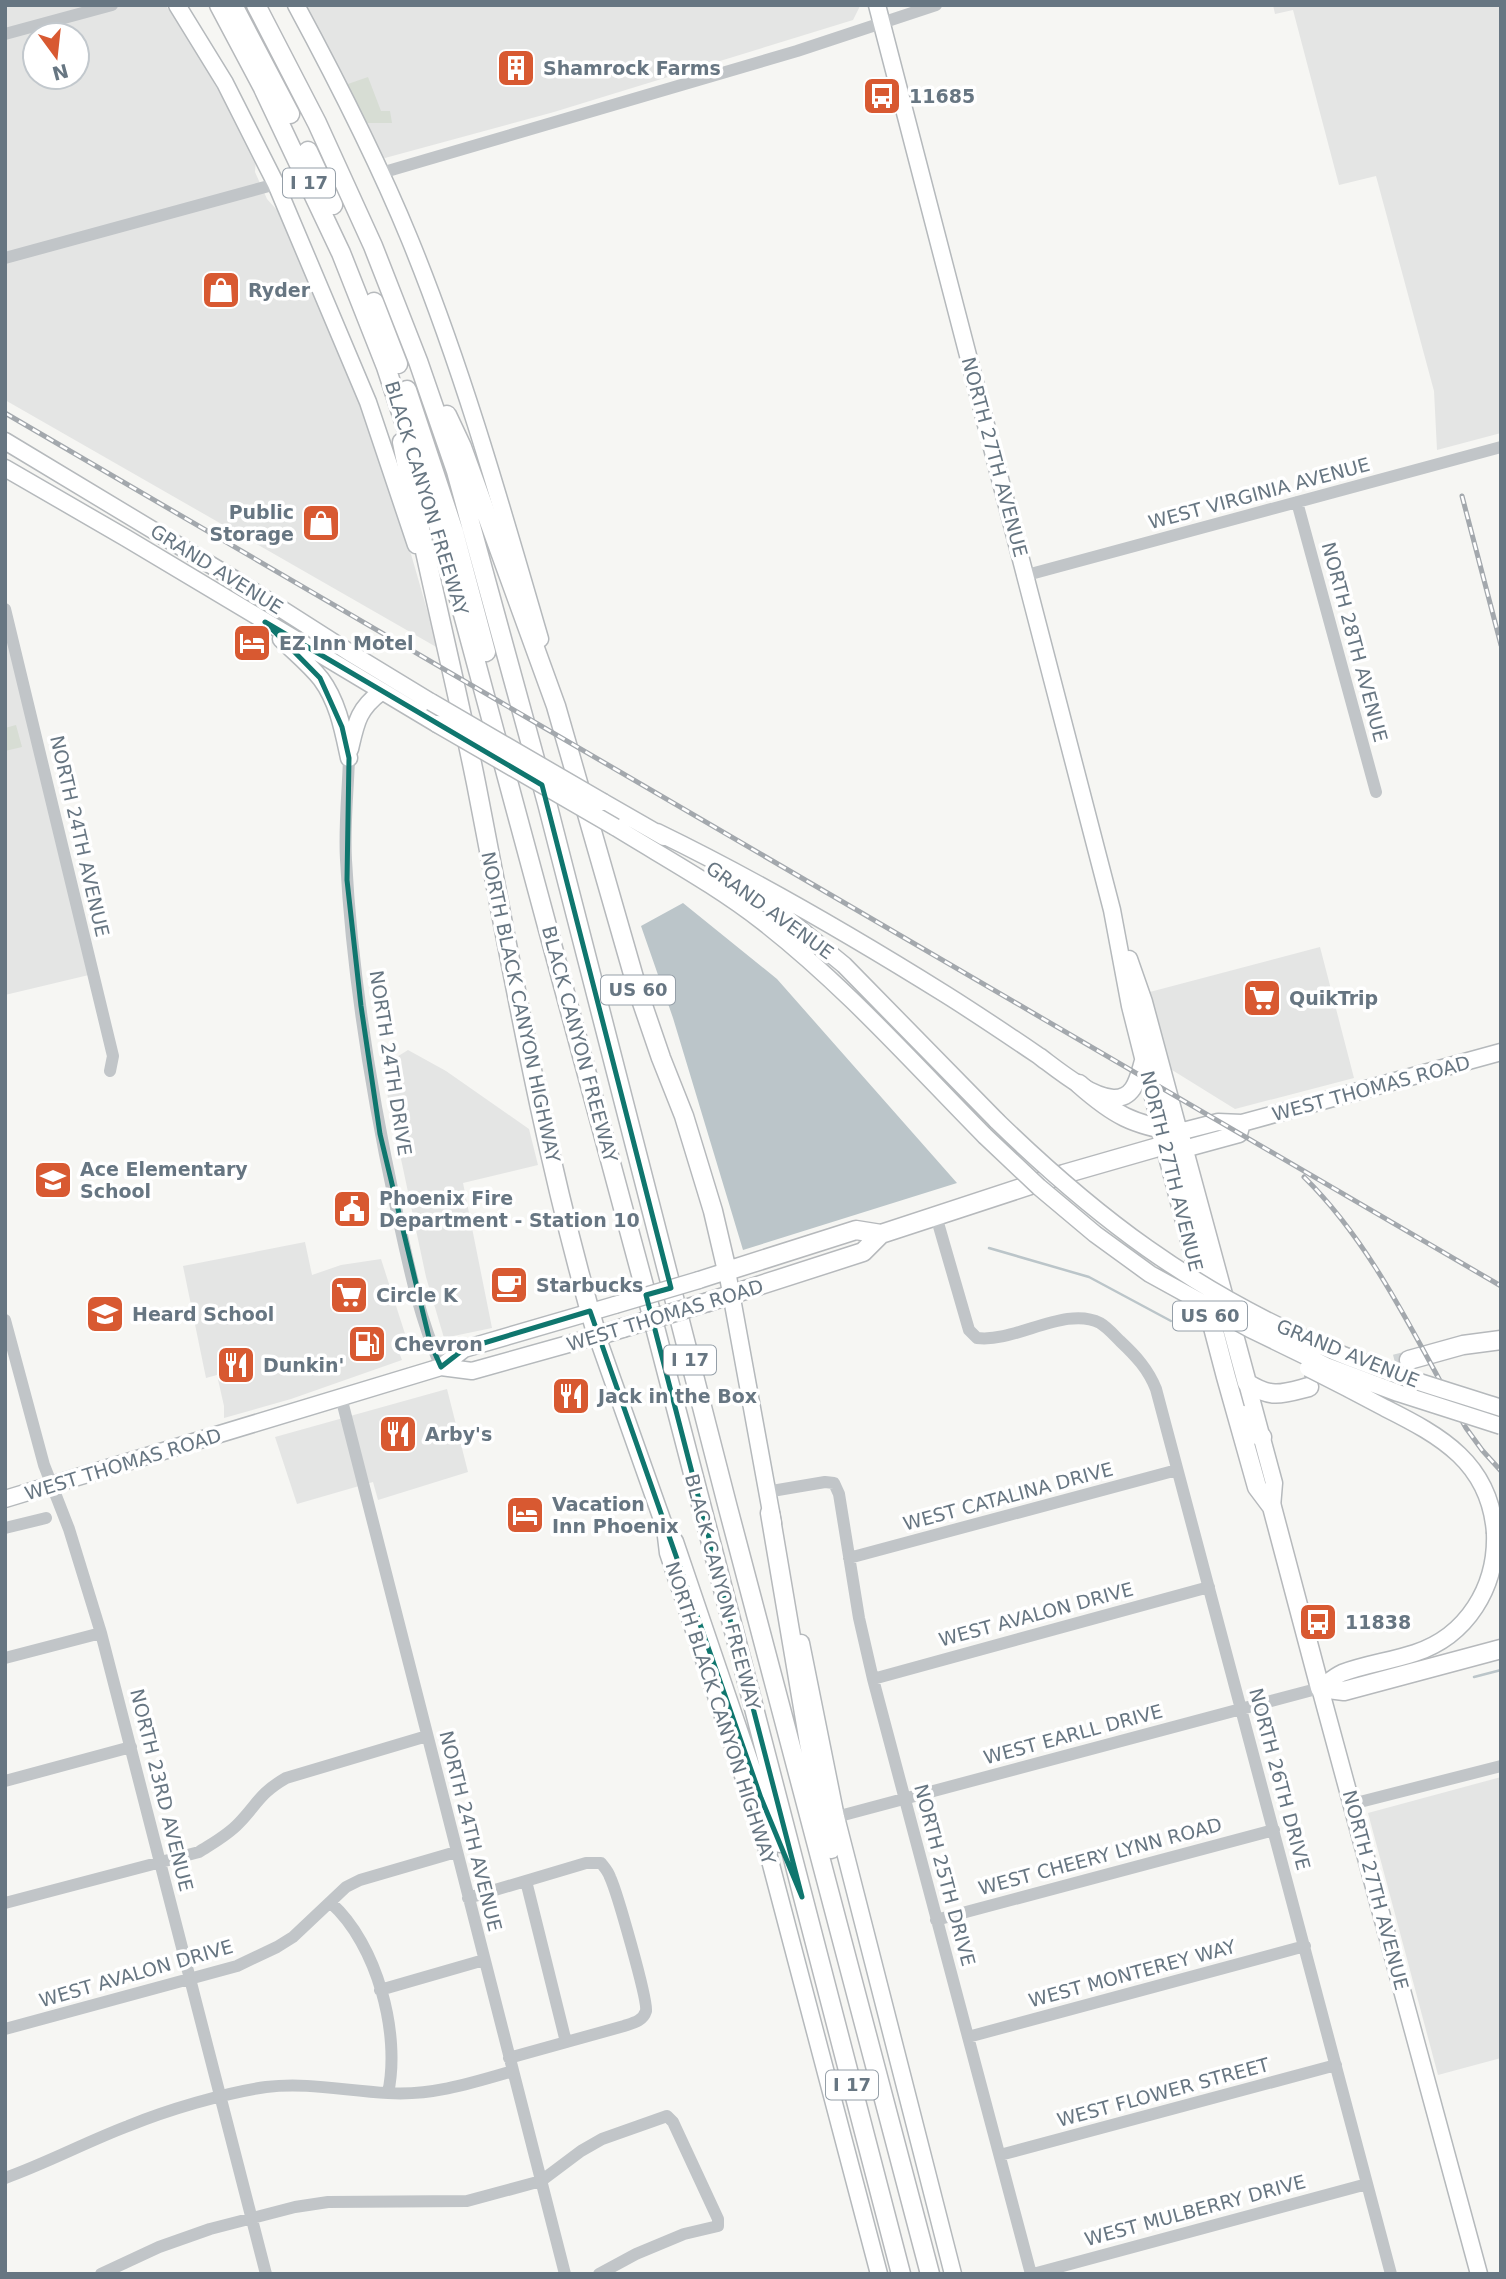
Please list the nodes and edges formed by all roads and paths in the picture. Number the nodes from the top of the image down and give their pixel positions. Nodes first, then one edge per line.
1 (112, 5) edge
2 (177, 5) edge
3 (219, 5) edge
4 (232, 5) edge
5 (256, 5) edge
6 (296, 5) edge
7 (877, 5) edge
8 (936, 5) edge
9 (882, 25) junction
10 (5, 34) edge
11 (381, 173) junction
12 (276, 184) junction
13 (5, 258) edge
14 (402, 320) junction
15 (386, 367) junction
16 (5, 441) edge
17 (1501, 447) edge
18 (5, 468) edge
19 (1297, 502) junction
20 (1027, 576) junction
21 (6, 618) edge
22 (264, 622) junction
23 (455, 686) junction
24 (381, 692) junction
25 (556, 706) junction
26 (349, 758) junction
27 (1376, 792) dead end
28 (657, 832) junction
29 (1112, 910) junction
30 (1501, 1052) edge
31 (1143, 1058) junction
32 (110, 1071) dead end
33 (1079, 1084) junction
34 (1172, 1139) junction
35 (936, 1216) junction
36 (881, 1234) junction
37 (727, 1271) junction
38 (1150, 1274) junction
39 (732, 1295) junction
40 (590, 1311) junction
41 (5, 1320) edge
42 (597, 1336) junction
43 (1501, 1340) edge
44 (1409, 1360) tunnel mouth
45 (441, 1367) junction
46 (1226, 1377) junction
47 (1247, 1383) junction
48 (1308, 1387) dead end
49 (341, 1397) junction
50 (1501, 1408) edge
51 (1501, 1426) edge
52 (1262, 1437) junction
53 (1177, 1470) junction
54 (52, 1486) junction
55 (766, 1492) junction
56 (5, 1499) edge
57 (1272, 1507) junction
58 (770, 1513) junction
59 (46, 1518) dead end
60 (5, 1528) edge
61 (665, 1528) junction
62 (849, 1558) junction
63 (1209, 1587) junction
64 (102, 1633) junction
65 (1501, 1649) edge
66 (5, 1658) edge
67 (873, 1679) junction
68 (1320, 1688) junction
69 (1241, 1709) junction
70 (427, 1736) junction
71 (131, 1747) junction
72 (1501, 1766) edge
73 (5, 1781) edge
74 (905, 1798) junction
75 (1352, 1804) junction
76 (836, 1817) junction
77 (1274, 1830) junction
78 (456, 1852) junction
79 (161, 1863) junction
80 (526, 1881) junction
81 (802, 1897) junction
82 (468, 1898) junction
83 (5, 1903) edge
84 (331, 1903) junction
85 (836, 1915) junction
86 (936, 1920) junction
87 (1305, 1946) junction
88 (484, 1960) junction
89 (190, 1980) junction
90 (380, 1990) junction
91 (5, 2029) edge
92 (968, 2037) junction
93 (566, 2042) junction
94 (509, 2058) junction
95 (1336, 2065) junction
96 (513, 2071) junction
97 (388, 2093) junction
98 (221, 2097) junction
99 (1000, 2155) junction
100 (5, 2178) edge
101 (541, 2181) junction
102 (1367, 2183) junction
103 (252, 2218) junction
104 (101, 2274) edge
105 (266, 2274) edge
106 (565, 2274) edge
107 (599, 2274) edge
108 (879, 2274) edge
109 (901, 2274) edge
110 (912, 2274) edge
111 (930, 2274) edge
112 (953, 2274) edge
113 (1032, 2274) edge
114 (1391, 2274) edge
115 (1479, 2274) edge

1 - 10 street
2 - 12 main road, NORTH BLACK CANYON HIGHWAY
3 - 15 highway, BLACK CANYON FREEWAY / I 17
4 - 110 highway
5 - 14 highway, BLACK CANYON FREEWAY / I 17
6 - 11 main road
7 - 9 main road, NORTH 27TH AVENUE
8 - 9 street
9 - 11 street
9 - 20 main road, NORTH 27TH AVENUE
11 - 25 main road
12 - 13 street
12 - 23 main road, NORTH BLACK CANYON HIGHWAY
14 - 25 highway
14 - 85 highway, BLACK CANYON FREEWAY / I 17
15 - 23 highway
15 - 81 highway, BLACK CANYON FREEWAY / I 17
16 - 28 main road, GRAND AVENUE, bridge
17 - 19 street, WEST VIRGINIA AVENUE
18 - 22 main road, GRAND AVENUE
19 - 20 street, WEST VIRGINIA AVENUE
19 - 27 street, NORTH 28TH AVENUE
20 - 29 main road, NORTH 27TH AVENUE
21 - 32 street, NORTH 24TH AVENUE
22 - 24 main road, GRAND AVENUE
22 - 26 main road
23 - 40 highway, NORTH BLACK CANYON HIGHWAY
24 - 26 main road
24 - 38 main road, GRAND AVENUE, bridge
25 - 37 highway, US 60
26 - 45 street, NORTH 24TH DRIVE
28 - 33 main road
28 - 50 main road, GRAND AVENUE, bridge
29 - 31 main road, NORTH 27TH AVENUE
29 - 34 main road, NORTH 27TH AVENUE
30 - 34 main road, WEST THOMAS ROAD
31 - 33 main road
31 - 34 main road, NORTH 27TH AVENUE
33 - 34 highway
34 - 35 highway, WEST THOMAS ROAD
34 - 46 highway, NORTH 27TH AVENUE / US 60
34 - 47 highway, NORTH 27TH AVENUE / US 60
35 - 36 highway, WEST THOMAS ROAD
35 - 53 street, NORTH 26TH DRIVE
36 - 37 highway, WEST THOMAS ROAD
36 - 39 highway, WEST THOMAS ROAD
37 - 39 main road
37 - 40 main road, WEST THOMAS ROAD, bridge
38 - 51 main road, GRAND AVENUE, bridge
38 - 68 main road, bridge
39 - 42 highway, WEST THOMAS ROAD, bridge
39 - 55 main road
40 - 42 highway, NORTH BLACK CANYON HIGHWAY
40 - 45 main road, WEST THOMAS ROAD
41 - 54 street, NORTH 23RD AVENUE
42 - 45 main road, WEST THOMAS ROAD
42 - 61 main road, NORTH BLACK CANYON HIGHWAY
43 - 44 highway
45 - 49 main road, WEST THOMAS ROAD
46 - 52 highway
46 - 57 highway, NORTH 27TH AVENUE / US 60
47 - 48 highway
47 - 52 main road, NORTH 27TH AVENUE
49 - 54 main road, WEST THOMAS ROAD
49 - 70 street, NORTH 24TH AVENUE
52 - 57 main road, NORTH 27TH AVENUE
53 - 62 street, WEST CATALINA DRIVE
53 - 63 street, NORTH 26TH DRIVE
54 - 56 main road, WEST THOMAS ROAD
54 - 64 street, NORTH 23RD AVENUE
55 - 58 main road
55 - 62 street, NORTH 25TH DRIVE
57 - 68 highway, NORTH 27TH AVENUE / US 60
58 - 76 main road
58 - 85 highway
59 - 60 street, WEST THOMAS ROAD
61 - 81 highway
61 - 108 main road, NORTH BLACK CANYON HIGHWAY
62 - 67 street, NORTH 25TH DRIVE
63 - 67 street, WEST AVALON DRIVE
63 - 69 street, NORTH 26TH DRIVE
64 - 66 street
64 - 71 street, NORTH 23RD AVENUE
65 - 68 highway
67 - 74 street, NORTH 25TH DRIVE
68 - 69 street, WEST EARLL DRIVE
68 - 75 main road, NORTH 27TH AVENUE
69 - 74 street, WEST EARLL DRIVE
69 - 77 street, NORTH 26TH DRIVE
70 - 78 street, NORTH 24TH AVENUE
70 - 79 street
71 - 73 street
71 - 79 street, NORTH 23RD AVENUE
72 - 75 street
74 - 76 street, WEST EARLL DRIVE
74 - 86 street, NORTH 25TH DRIVE
75 - 115 main road, NORTH 27TH AVENUE
76 - 112 main road
77 - 86 street, WEST CHEERY LYNN ROAD
77 - 87 street, NORTH 26TH DRIVE
78 - 82 street, NORTH 24TH AVENUE
78 - 84 street, WEST AVALON DRIVE
79 - 83 street
79 - 89 street, NORTH 23RD AVENUE
80 - 82 street
80 - 93 street
80 - 93 street
81 - 109 highway, BLACK CANYON FREEWAY / I 17
82 - 88 street, NORTH 24TH AVENUE
84 - 89 street, WEST AVALON DRIVE
84 - 90 street
85 - 111 highway, BLACK CANYON FREEWAY / I 17
86 - 92 street, NORTH 25TH DRIVE
87 - 92 street, WEST MONTEREY WAY
87 - 95 street, NORTH 26TH DRIVE
88 - 90 street
88 - 94 street, NORTH 24TH AVENUE
89 - 91 street, WEST AVALON DRIVE
89 - 98 street, NORTH 23RD AVENUE
90 - 97 street
92 - 99 street, NORTH 25TH DRIVE
93 - 94 street
94 - 96 street, NORTH 24TH AVENUE
95 - 99 street, WEST FLOWER STREET
95 - 102 street, NORTH 26TH DRIVE
96 - 97 street
96 - 101 street, NORTH 24TH AVENUE
97 - 98 street
98 - 100 street
98 - 103 street, NORTH 23RD AVENUE
99 - 113 street, NORTH 25TH DRIVE
101 - 103 street
101 - 106 street, NORTH 24TH AVENUE
101 - 107 street
102 - 113 street, WEST MULBERRY DRIVE
102 - 114 street, NORTH 26TH DRIVE
103 - 104 street
103 - 105 street, NORTH 23RD AVENUE

